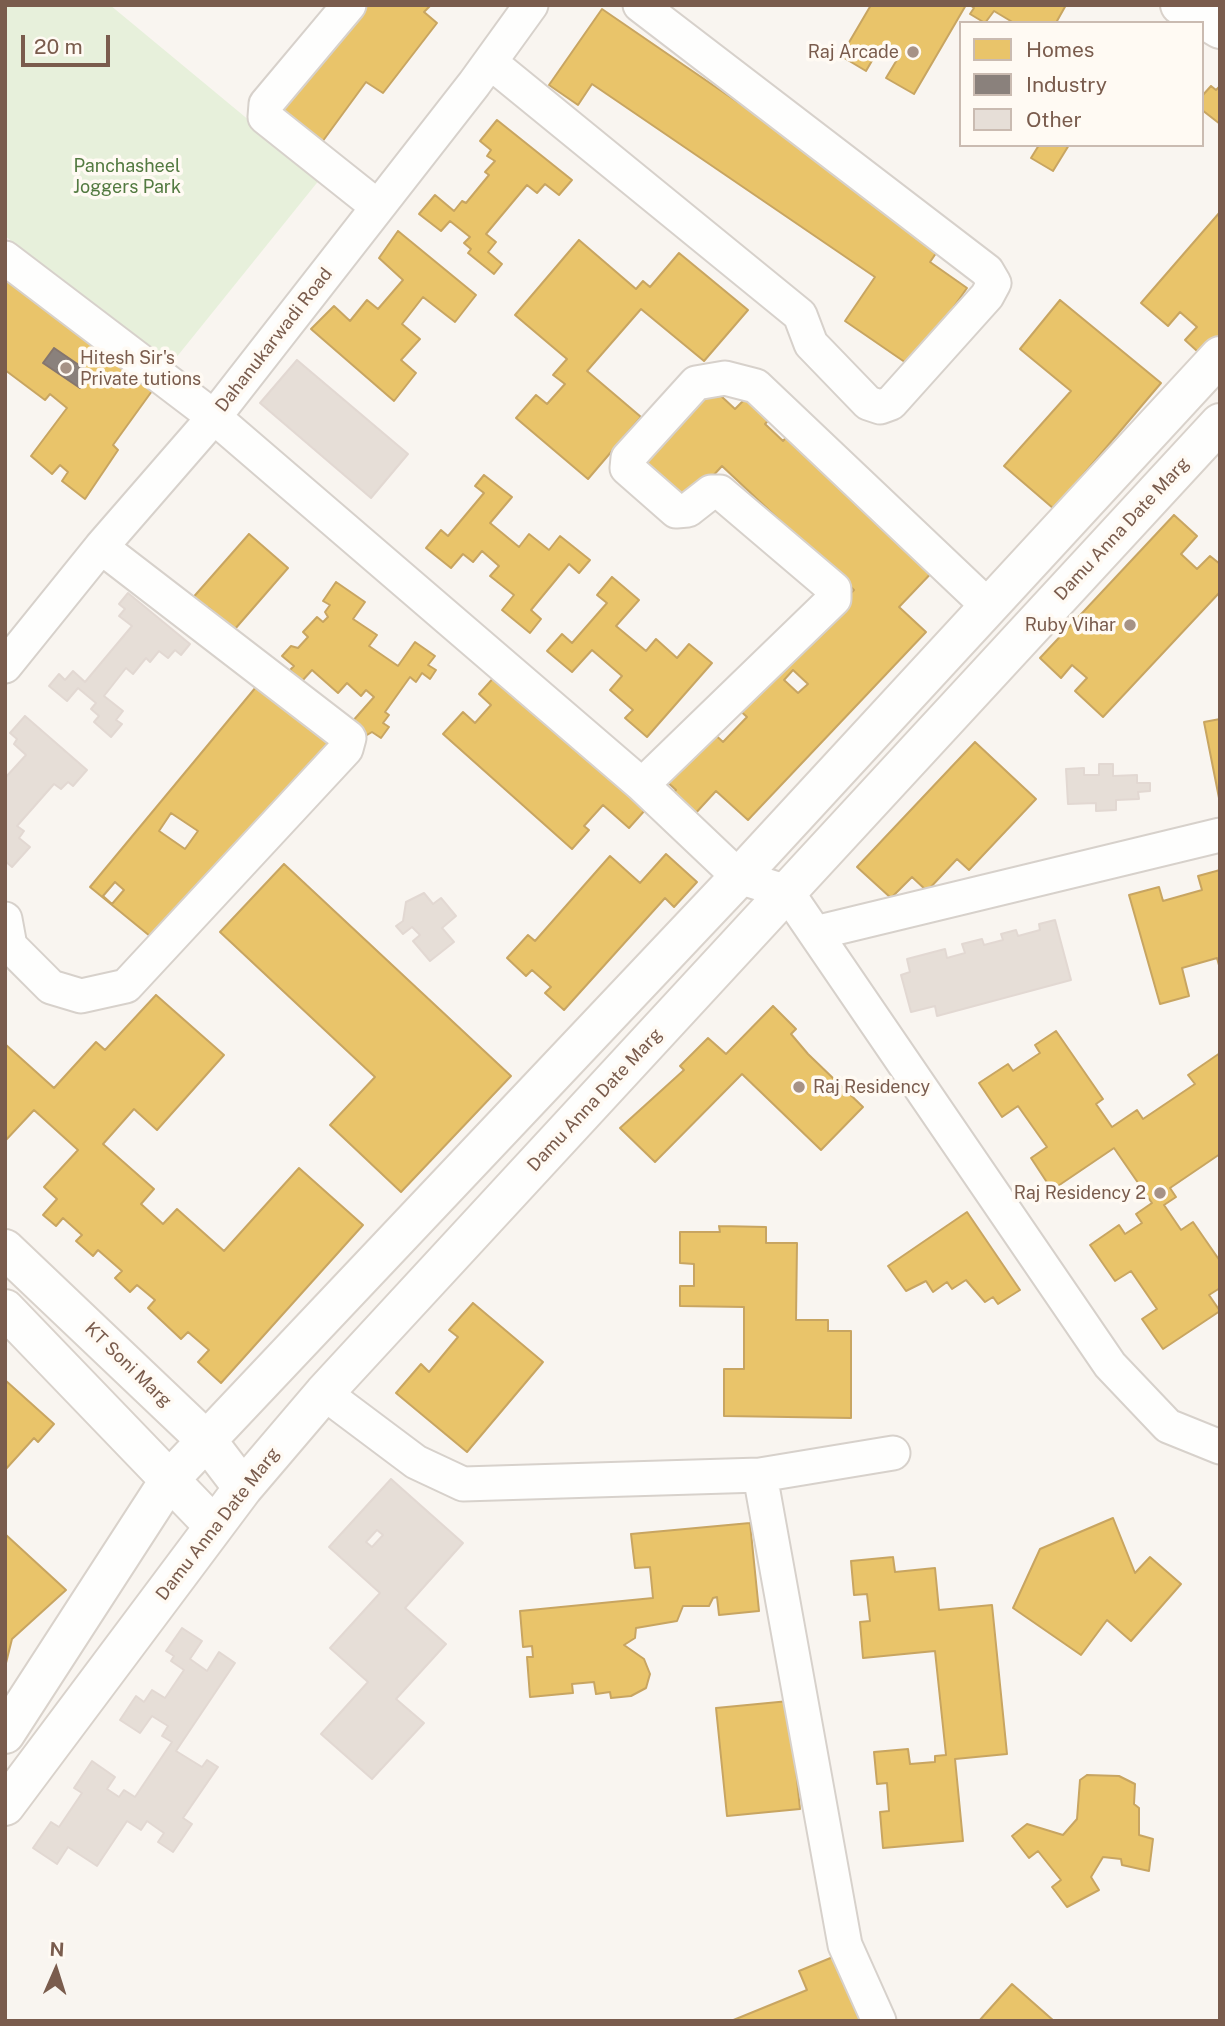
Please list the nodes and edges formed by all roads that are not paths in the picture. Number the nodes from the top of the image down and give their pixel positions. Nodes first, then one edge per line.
1 (349, 5) edge
2 (531, 5) edge
3 (640, 5) edge
4 (1180, 5) edge
5 (1220, 29) edge
6 (490, 62) junction
7 (378, 207) junction
8 (5, 258) edge
9 (1220, 356) edge
10 (214, 417) junction
11 (1220, 423) edge
12 (1133, 450) junction
13 (1168, 479) junction
14 (101, 547) junction
15 (989, 607) junction
16 (5, 666) edge
17 (642, 785) junction
18 (1220, 835) edge
19 (739, 877) junction
20 (787, 892) junction
21 (5, 919) edge
22 (815, 933) junction
23 (5, 1249) edge
24 (5, 1309) edge
25 (324, 1393) junction
26 (208, 1441) junction
27 (1220, 1447) edge
28 (893, 1452) dead end
29 (760, 1475) junction
30 (170, 1479) junction
31 (243, 1488) junction
32 (214, 1526) junction
33 (5, 1734) edge
34 (5, 1806) edge
35 (879, 2021) edge

1 - 7 street
2 - 6 street, Dahanukarwadi Road
3 - 6 street
4 - 5 street
6 - 7 street, Dahanukarwadi Road
7 - 10 street, Dahanukarwadi Road
8 - 10 street
9 - 12 street
10 - 14 street, Dahanukarwadi Road
10 - 17 street
11 - 13 street, Damu Anna Date Marg
12 - 13 street
12 - 15 street
13 - 20 street, Damu Anna Date Marg
14 - 16 street, Dahanukarwadi Road
14 - 21 street
15 - 17 street
15 - 19 street
17 - 19 street
18 - 22 street
19 - 20 street
19 - 26 street
20 - 22 street
20 - 25 street, Damu Anna Date Marg
22 - 27 street
23 - 26 street, KT Soni Marg
24 - 30 street
25 - 29 street
25 - 31 street, Damu Anna Date Marg
26 - 30 street
26 - 31 street, KT Soni Marg
28 - 29 street
29 - 35 street
30 - 32 street
30 - 33 street
31 - 32 street, Damu Anna Date Marg
32 - 34 street, Damu Anna Date Marg

